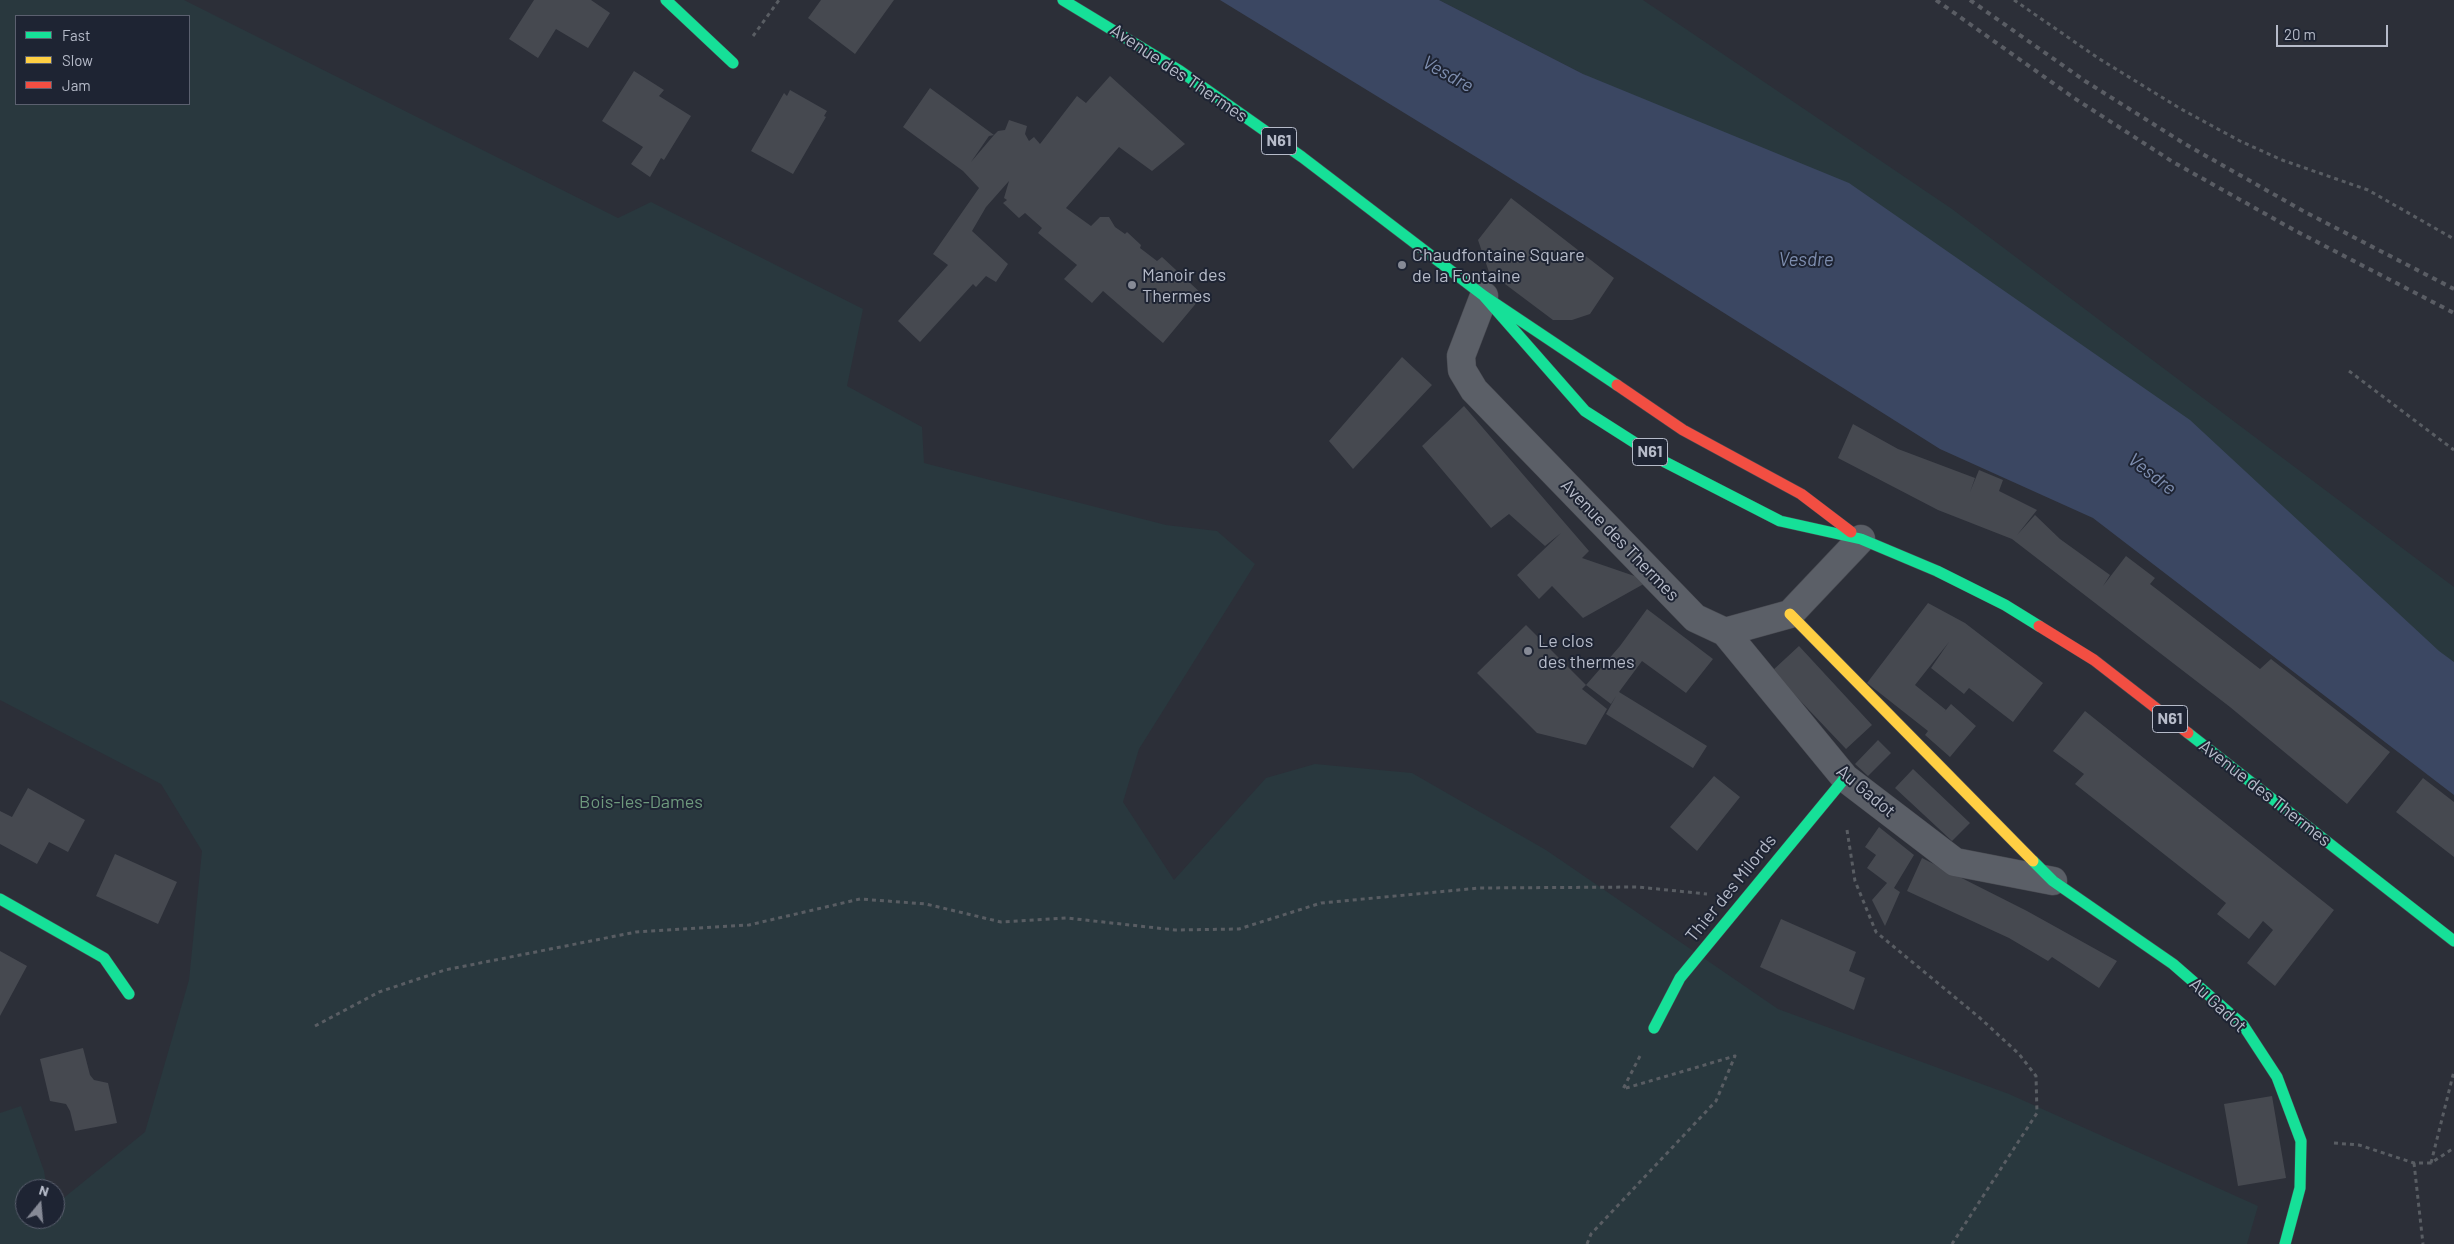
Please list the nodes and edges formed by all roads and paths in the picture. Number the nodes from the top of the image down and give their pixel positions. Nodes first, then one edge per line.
1 (666, 0) edge
2 (779, 0) edge
3 (1064, 0) edge
4 (2014, 0) edge
5 (733, 63) joint
6 (2454, 239) edge
7 (1484, 296) junction
8 (2348, 371) dead end
9 (2454, 450) edge
10 (1861, 539) junction
11 (1790, 614) junction
12 (1725, 632) junction
13 (1845, 778) junction
14 (2052, 881) junction
15 (1745, 898) junction
16 (0, 899) edge
17 (2454, 941) edge
18 (129, 994) dead end
19 (315, 1026) dead end
20 (1654, 1028) joint
21 (2454, 1071) edge
22 (2302, 1141) junction
23 (2454, 1148) edge
24 (2414, 1163) junction
25 (2431, 1163) junction
26 (1587, 1244) edge
27 (1952, 1244) edge
28 (2285, 1244) edge
29 (2423, 1244) edge

1 - 5 main road
2 - 5 path
3 - 7 main road, Avenue des Thermes / N61
4 - 6 path
7 - 10 main road, Avenue des Thermes / N61
7 - 10 main road, Avenue des Thermes / N61
7 - 12 street, Avenue des Thermes
8 - 9 path
10 - 11 street
10 - 17 main road, Avenue des Thermes / N61
11 - 12 street
11 - 14 main road, Au Gadot
12 - 13 street, Au Gadot
13 - 14 street, Au Gadot
13 - 15 main road, Thier des Milords
13 - 27 path
14 - 22 main road, Au Gadot
15 - 19 path
15 - 20 main road, Thier des Milords
16 - 18 main road
20 - 26 path
21 - 25 path
22 - 24 path
22 - 28 main road, Au Gadot
23 - 25 path
24 - 25 path
24 - 29 path

